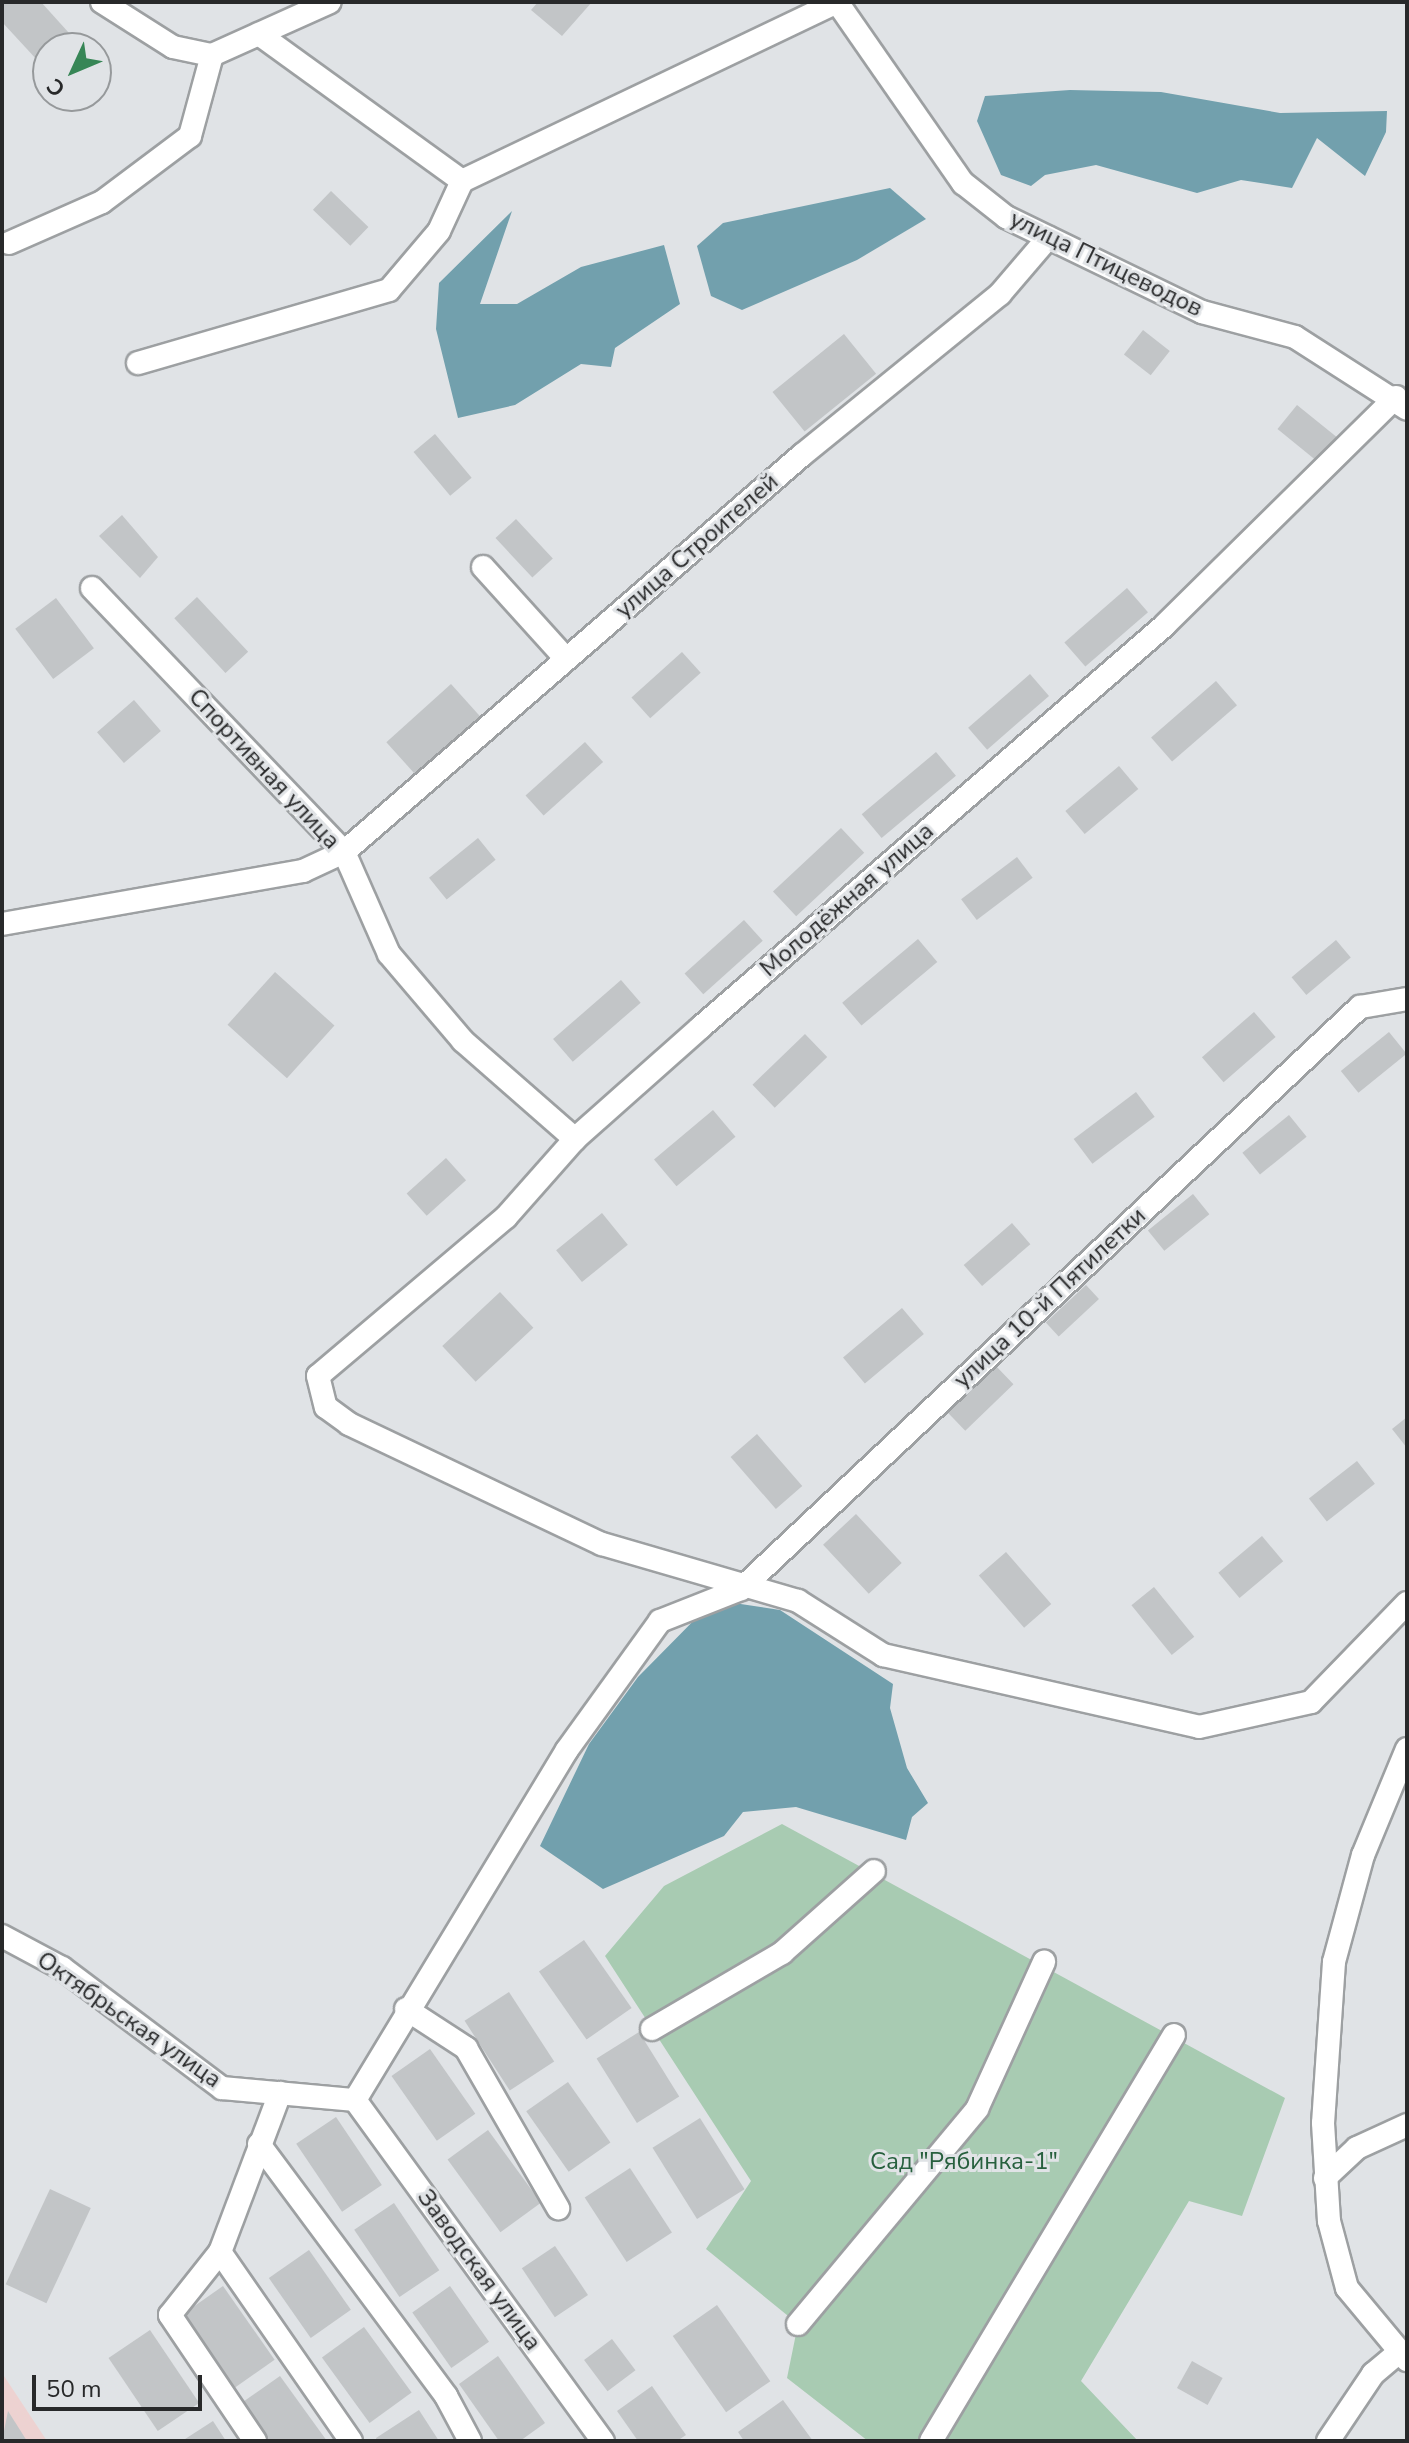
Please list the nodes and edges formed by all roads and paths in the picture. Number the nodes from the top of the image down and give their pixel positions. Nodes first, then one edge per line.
1 (102, 2) edge
2 (330, 2) edge
3 (837, 2) edge
4 (259, 34) junction
5 (212, 55) junction
6 (462, 181) junction
7 (1048, 238) junction
8 (9, 243) dead end
9 (138, 363) dead end
10 (1401, 403) edge
11 (483, 567) dead end
12 (92, 588) dead end
13 (566, 659) junction
14 (344, 852) junction
15 (2, 924) edge
16 (1407, 999) edge
17 (575, 1139) junction
18 (741, 1589) junction
19 (1407, 1603) edge
20 (1407, 1749) edge
21 (874, 1871) dead end
22 (2, 1936) edge
23 (1044, 1962) dead end
24 (406, 2009) junction
25 (652, 2029) dead end
26 (1174, 2035) dead end
27 (280, 2093) junction
28 (355, 2100) junction
29 (1407, 2125) edge
30 (259, 2144) junction
31 (1325, 2178) junction
32 (558, 2208) dead end
33 (220, 2252) junction
34 (798, 2324) dead end
35 (1403, 2356) edge
36 (255, 2441) edge
37 (351, 2441) edge
38 (470, 2441) edge
39 (603, 2441) edge
40 (931, 2441) edge
41 (1328, 2441) edge

1 - 5 street
2 - 4 street
3 - 6 street
3 - 7 street, улица Птицеводов
4 - 5 street
4 - 6 street
5 - 8 street
6 - 9 street
7 - 10 street, улица Птицеводов
7 - 13 street, улица Строителей
10 - 17 street, Молодёжная улица
11 - 13 street
12 - 14 street, Спортивная улица
13 - 14 street, улица Строителей
14 - 15 street, улица Строителей
14 - 17 street, Спортивная улица
16 - 18 street, улица 10-й Пятилетки
17 - 18 street, Молодёжная улица
18 - 19 street
18 - 24 street
20 - 31 street
21 - 25 street
22 - 27 street, Октябрьская улица
23 - 34 street
24 - 28 street
24 - 32 street
26 - 40 street
27 - 28 street, Октябрьская улица
27 - 30 street
28 - 39 street, Заводская улица
29 - 31 street
30 - 33 street
30 - 38 street
31 - 35 street
33 - 36 street
33 - 37 street
35 - 41 street

